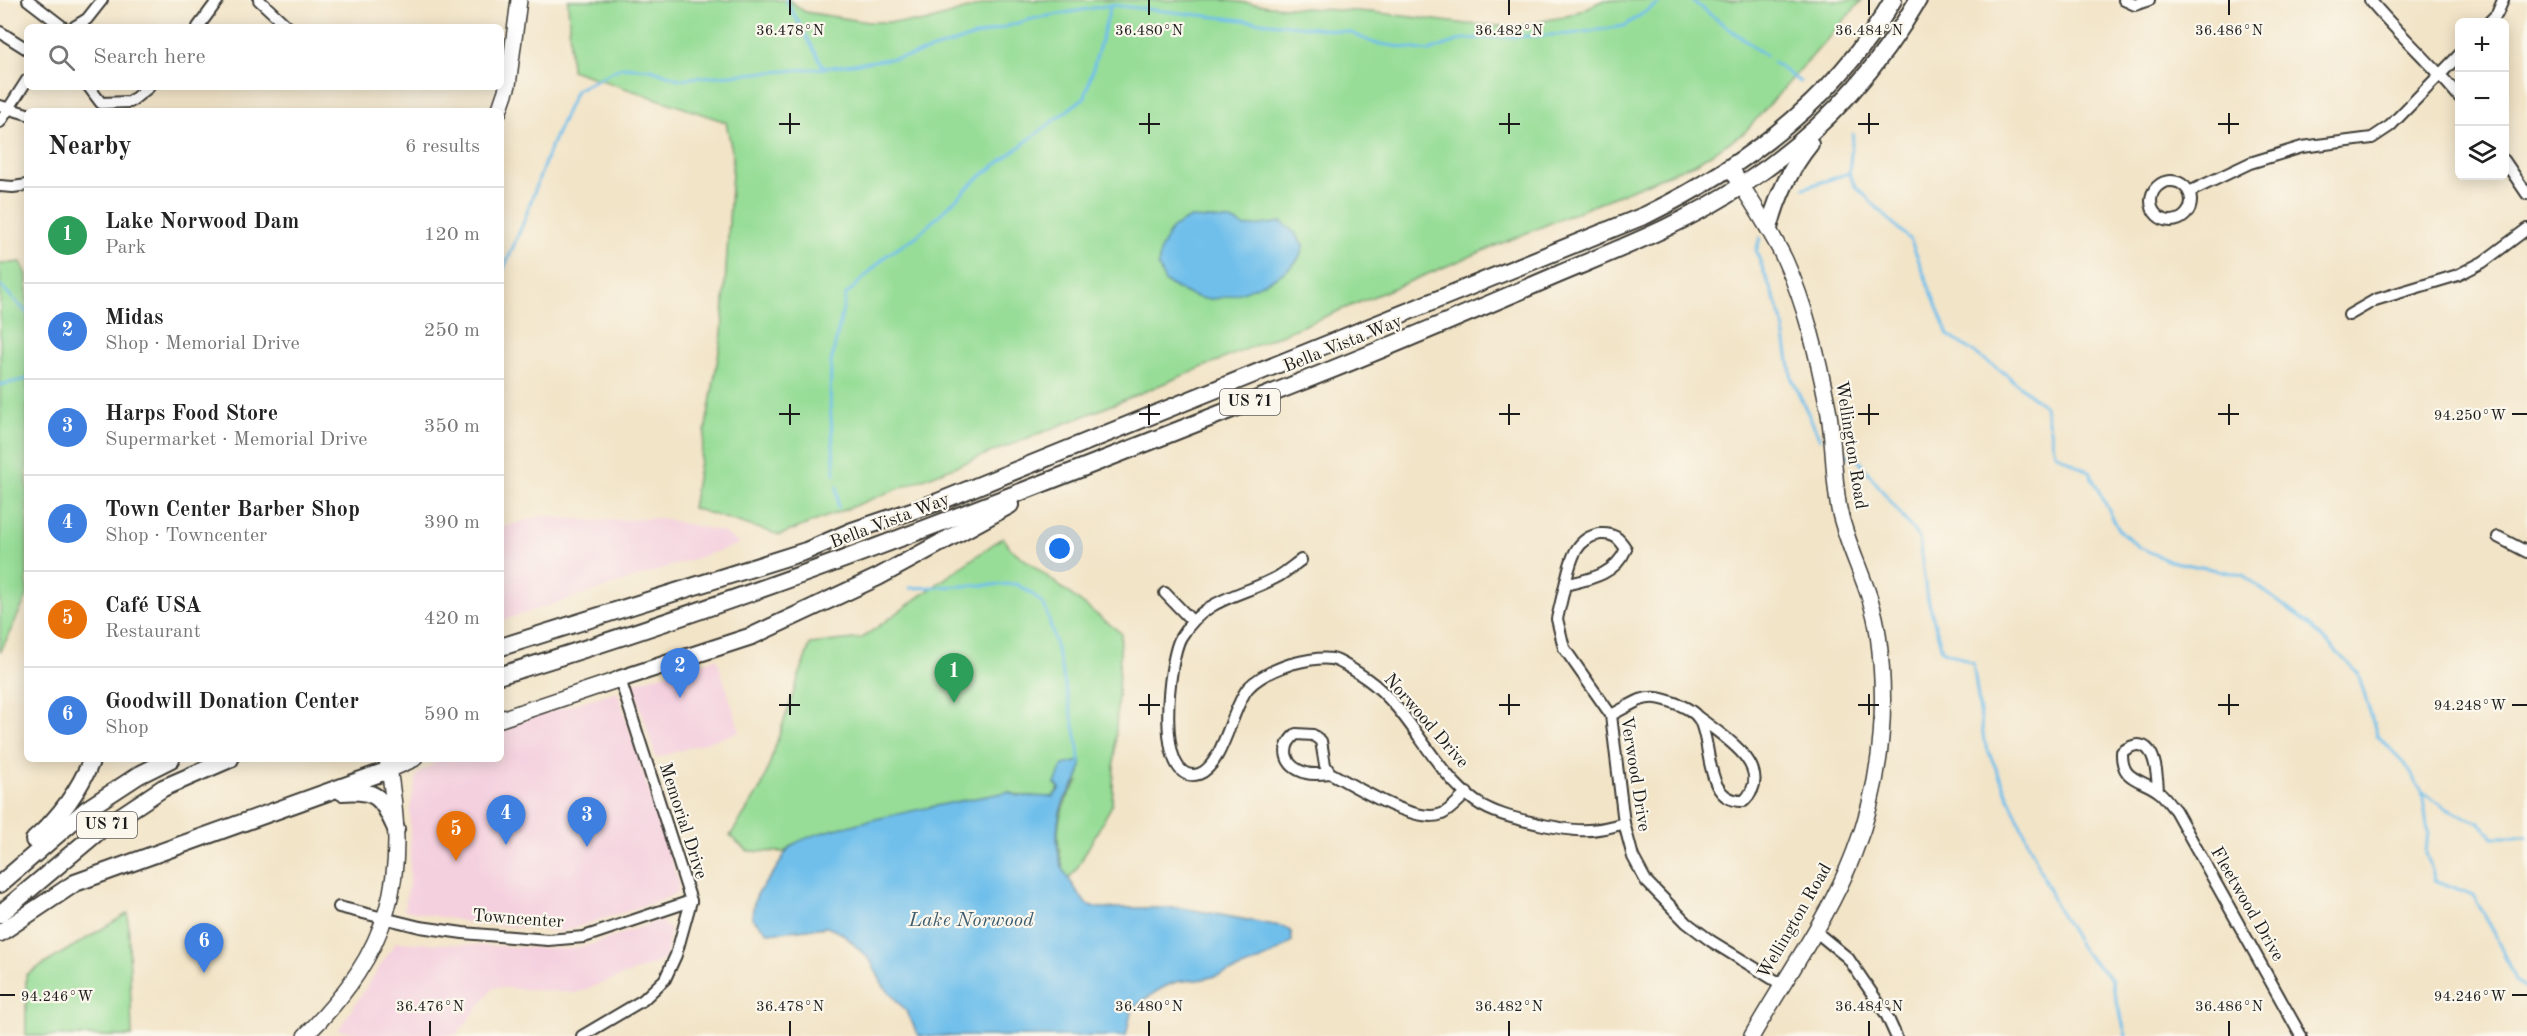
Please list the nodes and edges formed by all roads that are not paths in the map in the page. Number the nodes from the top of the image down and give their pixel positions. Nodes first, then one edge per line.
1 (28, 0) edge
2 (102, 0) edge
3 (218, 0) edge
4 (259, 0) edge
5 (519, 0) edge
6 (1893, 0) edge
7 (1918, 0) edge
8 (2124, 0) edge
9 (2149, 0) edge
10 (2370, 0) edge
11 (2503, 0) edge
12 (2492, 18) edge
13 (59, 24) edge
14 (79, 24) edge
15 (200, 24) edge
16 (285, 24) edge
17 (0, 32) edge
18 (24, 47) edge
19 (2455, 60) edge
20 (2441, 75) junction
21 (24, 84) edge
22 (91, 90) edge
23 (145, 90) edge
24 (2455, 92) edge
25 (4, 108) edge
26 (500, 108) edge
27 (24, 113) edge
28 (1833, 115) junction
29 (0, 122) edge
30 (2509, 166) edge
31 (1731, 168) junction
32 (0, 186) edge
33 (24, 186) edge
34 (1742, 186) junction
35 (2189, 192) dead end
36 (2527, 194) edge
37 (1768, 228) junction
38 (2527, 229) edge
39 (2349, 315) dead end
40 (1064, 476) junction
41 (2498, 537) dead end
42 (2527, 552) edge
43 (1301, 560) dead end
44 (1565, 585) junction
45 (1165, 593) dead end
46 (1191, 620) junction
47 (504, 646) edge
48 (504, 674) edge
49 (620, 679) junction
50 (1611, 715) junction
51 (1698, 717) junction
52 (504, 718) edge
53 (91, 762) edge
54 (165, 762) edge
55 (223, 762) edge
56 (388, 765) edge
57 (1330, 773) junction
58 (2158, 791) junction
59 (326, 793) junction
60 (1467, 793) junction
61 (1624, 823) junction
62 (396, 829) junction
63 (0, 872) edge
64 (0, 884) edge
65 (691, 901) junction
66 (339, 907) dead end
67 (0, 914) edge
68 (385, 916) junction
69 (1815, 931) junction
70 (0, 933) edge
71 (1781, 984) junction
72 (305, 1036) edge
73 (582, 1036) edge
74 (1752, 1036) edge
75 (1896, 1036) edge
76 (2301, 1036) edge

1 - 13 street
2 - 14 street
3 - 15 street
4 - 16 street
5 - 26 street
6 - 31 main road, Bella Vista Way / US 71
7 - 28 main road, Bella Vista Way / US 71
8 - 9 street
10 - 20 street
11 - 12 street
17 - 18 street
19 - 20 street
20 - 24 street
20 - 35 street
21 - 25 street
22 - 23 street
25 - 27 street
25 - 29 street
28 - 34 main road, Bella Vista Way / US 71
28 - 37 main road
30 - 36 street
31 - 34 street, Wellington Road
31 - 47 main road, Bella Vista Way / US 71
32 - 33 street
34 - 37 street, Wellington Road
34 - 40 main road, Bella Vista Way / US 71
37 - 69 street, Wellington Road
38 - 39 street
40 - 48 main road, Bella Vista Way / US 71
40 - 49 main road
41 - 42 street
43 - 46 street, Norwood Drive
44 - 44 street, Verwood Drive
44 - 50 street, Verwood Drive
45 - 46 street
46 - 60 street, Norwood Drive
49 - 52 street
49 - 65 street, Memorial Drive
50 - 51 street
50 - 61 street, Verwood Drive
51 - 51 street
53 - 63 main road
54 - 64 main road, US 71
55 - 67 main road, US 71
56 - 59 main road
56 - 62 street
57 - 57 street
57 - 60 street
58 - 58 street, Fleetwood Drive
58 - 76 street, Fleetwood Drive
59 - 62 main road
59 - 70 main road
60 - 61 street, Norwood Drive
61 - 71 street, Verwood Drive
62 - 68 street
65 - 68 street, Towncenter
65 - 73 street, Memorial Drive
66 - 68 street, Towncenter
68 - 72 street
69 - 71 street, Wellington Road
69 - 75 street
71 - 74 street, Wellington Road

